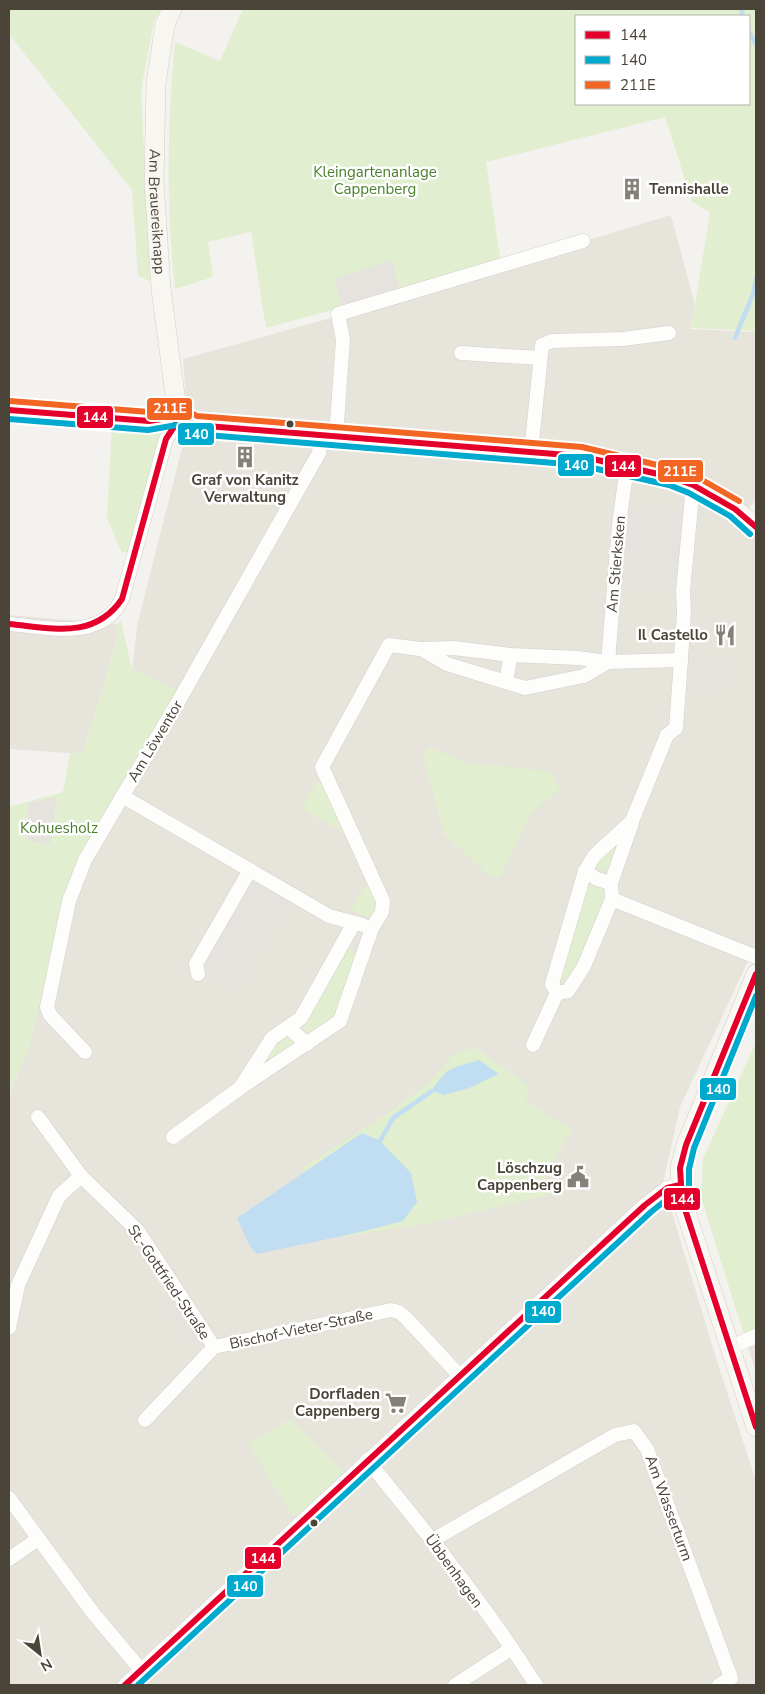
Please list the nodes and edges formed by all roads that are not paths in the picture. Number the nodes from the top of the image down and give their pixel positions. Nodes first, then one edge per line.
1 (172, 9) edge
2 (583, 241) dead end
3 (669, 333) dead end
4 (461, 353) dead end
5 (539, 358) junction
6 (9, 410) edge
7 (181, 416) junction
8 (328, 436) junction
9 (531, 452) junction
10 (626, 466) junction
11 (693, 485) junction
12 (756, 527) edge
13 (9, 624) edge
14 (420, 649) junction
15 (511, 655) junction
16 (681, 660) junction
17 (608, 662) junction
18 (506, 682) junction
19 (122, 796) junction
20 (632, 821) junction
21 (250, 870) junction
22 (585, 871) junction
23 (611, 883) junction
24 (612, 899) junction
25 (354, 923) junction
26 (372, 928) junction
27 (756, 957) edge
28 (198, 974) dead end
29 (756, 974) edge
30 (557, 993) junction
31 (288, 1027) junction
32 (307, 1044) junction
33 (533, 1045) dead end
34 (85, 1052) dead end
35 (240, 1088) junction
36 (38, 1117) dead end
37 (174, 1137) dead end
38 (81, 1176) junction
39 (680, 1185) junction
40 (9, 1328) edge
41 (756, 1336) edge
42 (214, 1347) junction
43 (729, 1348) junction
44 (460, 1376) junction
45 (145, 1420) dead end
46 (756, 1428) edge
47 (367, 1460) junction
48 (9, 1498) edge
49 (38, 1539) junction
50 (433, 1540) junction
51 (9, 1559) edge
52 (512, 1648) junction
53 (141, 1670) junction
54 (125, 1685) edge
55 (455, 1685) edge
56 (536, 1685) edge
57 (719, 1685) edge

1 - 7 main road, Am Brauereiknapp
2 - 8 street, Am Löwentor
3 - 5 street
4 - 5 street
5 - 9 street
6 - 7 main road
7 - 8 main road
7 - 13 street
8 - 9 main road
8 - 19 street, Am Löwentor
9 - 10 main road
10 - 11 main road
10 - 17 street, Am Stierksken
11 - 12 main road
11 - 16 street
14 - 15 street
14 - 18 street
14 - 26 street
15 - 17 street
15 - 18 street
16 - 17 street
16 - 20 street
17 - 18 street
19 - 21 street
19 - 34 street, Am Löwentor
20 - 22 street
20 - 23 street
21 - 25 street
21 - 28 street
22 - 23 street
22 - 30 street
23 - 24 street
24 - 27 street
24 - 30 street
25 - 26 street
25 - 31 street
26 - 32 street
29 - 39 main road
30 - 33 street
31 - 32 street
31 - 35 street
32 - 35 street
35 - 37 street
36 - 38 street, St.-Gottfried-Straße
38 - 40 street
38 - 42 street, St.-Gottfried-Straße
39 - 43 main road
39 - 44 street
41 - 43 street
42 - 44 street, Bischof-Vieter-Straße
42 - 45 street, Bischof-Vieter-Straße
43 - 46 main road
44 - 47 street
47 - 50 street, Übbenhagen
47 - 53 street
48 - 49 street
49 - 51 street
49 - 53 street
50 - 52 street, Übbenhagen
50 - 57 street, Am Wasserturm
52 - 55 street
52 - 56 street, Übbenhagen
53 - 54 street

